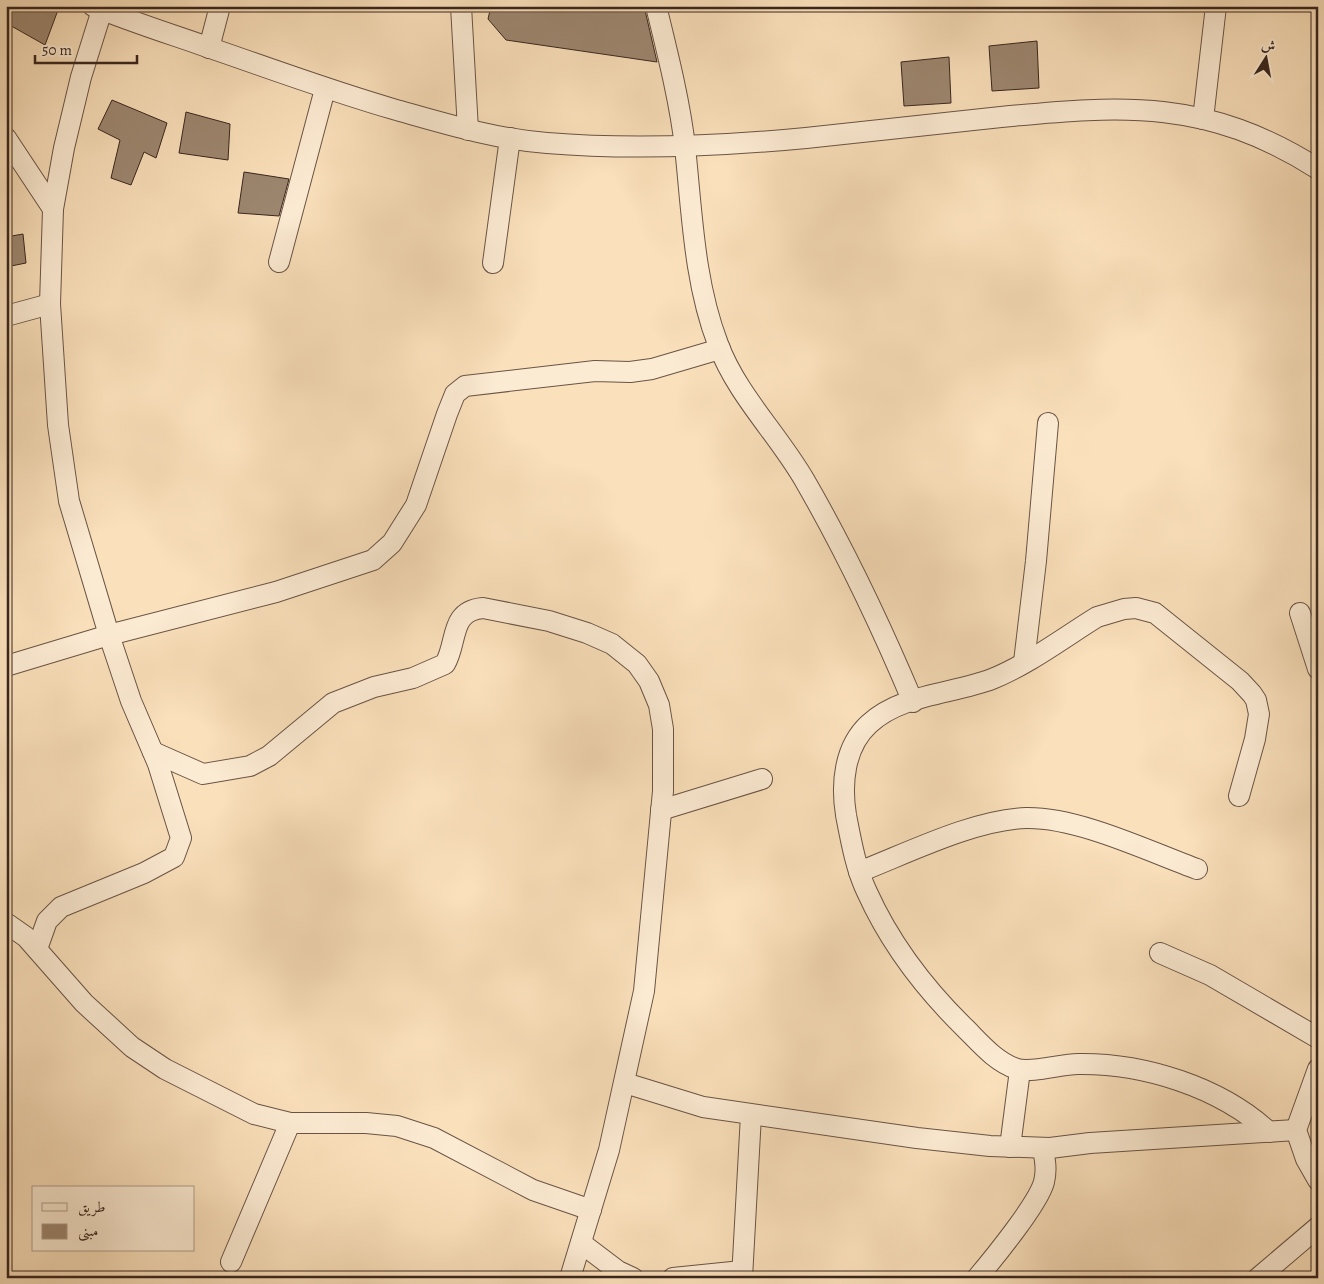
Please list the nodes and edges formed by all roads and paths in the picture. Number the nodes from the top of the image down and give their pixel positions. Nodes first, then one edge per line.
1 (220, 6) edge
2 (461, 6) edge
3 (656, 6) edge
4 (1216, 6) edge
5 (98, 8) edge
6 (209, 48) junction
7 (325, 89) junction
8 (1203, 119) junction
9 (468, 130) junction
10 (6, 138) edge
11 (510, 138) junction
12 (685, 145) junction
13 (1318, 169) edge
14 (53, 209) junction
15 (280, 262) dead end
16 (493, 263) dead end
17 (50, 304) junction
18 (6, 316) edge
19 (720, 348) junction
20 (1048, 423) dead end
21 (1300, 613) dead end
22 (109, 635) junction
23 (1024, 662) junction
24 (6, 666) edge
25 (1318, 669) edge
26 (913, 702) junction
27 (153, 752) junction
28 (762, 779) dead end
29 (1239, 796) dead end
30 (661, 810) junction
31 (1197, 869) dead end
32 (859, 872) junction
33 (6, 923) edge
34 (38, 949) junction
35 (1160, 953) dead end
36 (1318, 1038) edge
37 (1318, 1069) edge
38 (1020, 1070) junction
39 (625, 1083) junction
40 (751, 1115) junction
41 (290, 1123) junction
42 (1296, 1130) junction
43 (1269, 1132) junction
44 (1010, 1147) junction
45 (1043, 1148) junction
46 (1318, 1180) edge
47 (591, 1210) junction
48 (1318, 1227) edge
49 (581, 1243) junction
50 (231, 1262) dead end
51 (742, 1274) edge
52 (570, 1278) edge
53 (632, 1278) edge
54 (673, 1278) edge
55 (977, 1278) edge
56 (1258, 1278) edge

1 - 6 street
2 - 9 street
3 - 12 street
4 - 8 street
5 - 6 street
5 - 14 street
6 - 7 street
7 - 9 street
7 - 15 street
8 - 12 street
8 - 13 street
9 - 11 street
10 - 14 street
11 - 12 street
11 - 16 street
12 - 19 street
14 - 17 street
17 - 18 street
17 - 22 street
19 - 22 street
19 - 26 street
20 - 23 street
21 - 25 street
22 - 24 street
22 - 27 street
23 - 26 street
23 - 29 street
26 - 32 street
27 - 30 street
27 - 34 street
28 - 30 street
30 - 39 street
31 - 32 street
32 - 38 street
33 - 34 street
34 - 41 street
35 - 36 street
37 - 42 street
38 - 43 street
38 - 44 street
39 - 40 street
39 - 47 street
40 - 44 street
40 - 51 street
41 - 47 street
41 - 50 street
42 - 43 street
42 - 46 street
43 - 45 street
44 - 45 street
45 - 55 street
47 - 49 street
48 - 56 street
49 - 52 street
49 - 53 street
51 - 54 street

